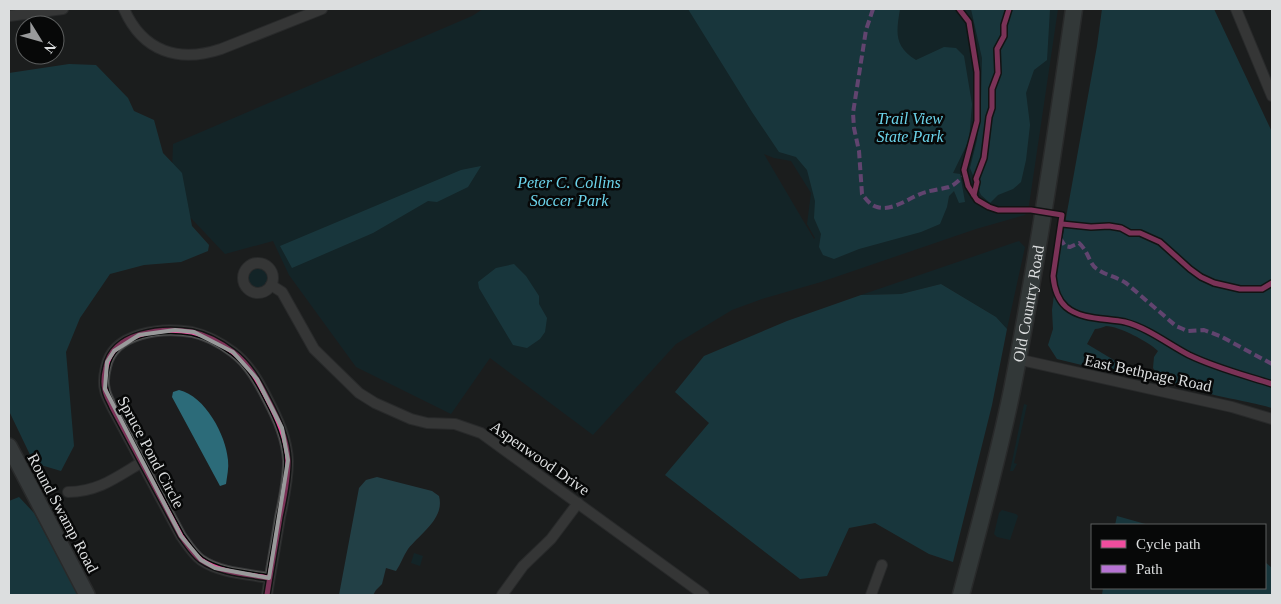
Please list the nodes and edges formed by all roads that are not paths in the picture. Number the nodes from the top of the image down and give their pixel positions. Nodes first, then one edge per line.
1 (63, 9) edge
2 (124, 9) edge
3 (322, 9) edge
4 (1074, 9) edge
5 (1236, 9) edge
6 (9, 16) edge
7 (1272, 96) edge
8 (271, 285) dead end
9 (1017, 359) junction
10 (1272, 419) edge
11 (9, 446) edge
12 (142, 462) junction
13 (68, 492) dead end
14 (578, 503) junction
15 (882, 565) dead end
16 (269, 578) junction
17 (87, 595) edge
18 (267, 595) edge
19 (502, 595) edge
20 (704, 595) edge
21 (871, 595) edge
22 (961, 595) edge

1 - 6 street
2 - 3 street
4 - 9 main road, Old Country Road
5 - 7 street
8 - 14 street, Aspenwood Drive
9 - 10 street, East Bethpage Road
9 - 22 main road, Old Country Road
11 - 17 main road, Round Swamp Road
12 - 13 street
12 - 16 street, Spruce Pond Circle
12 - 16 street, Spruce Pond Circle
14 - 19 street
14 - 20 street, Aspenwood Drive
15 - 21 street
16 - 18 street, Spruce Pond Circle

